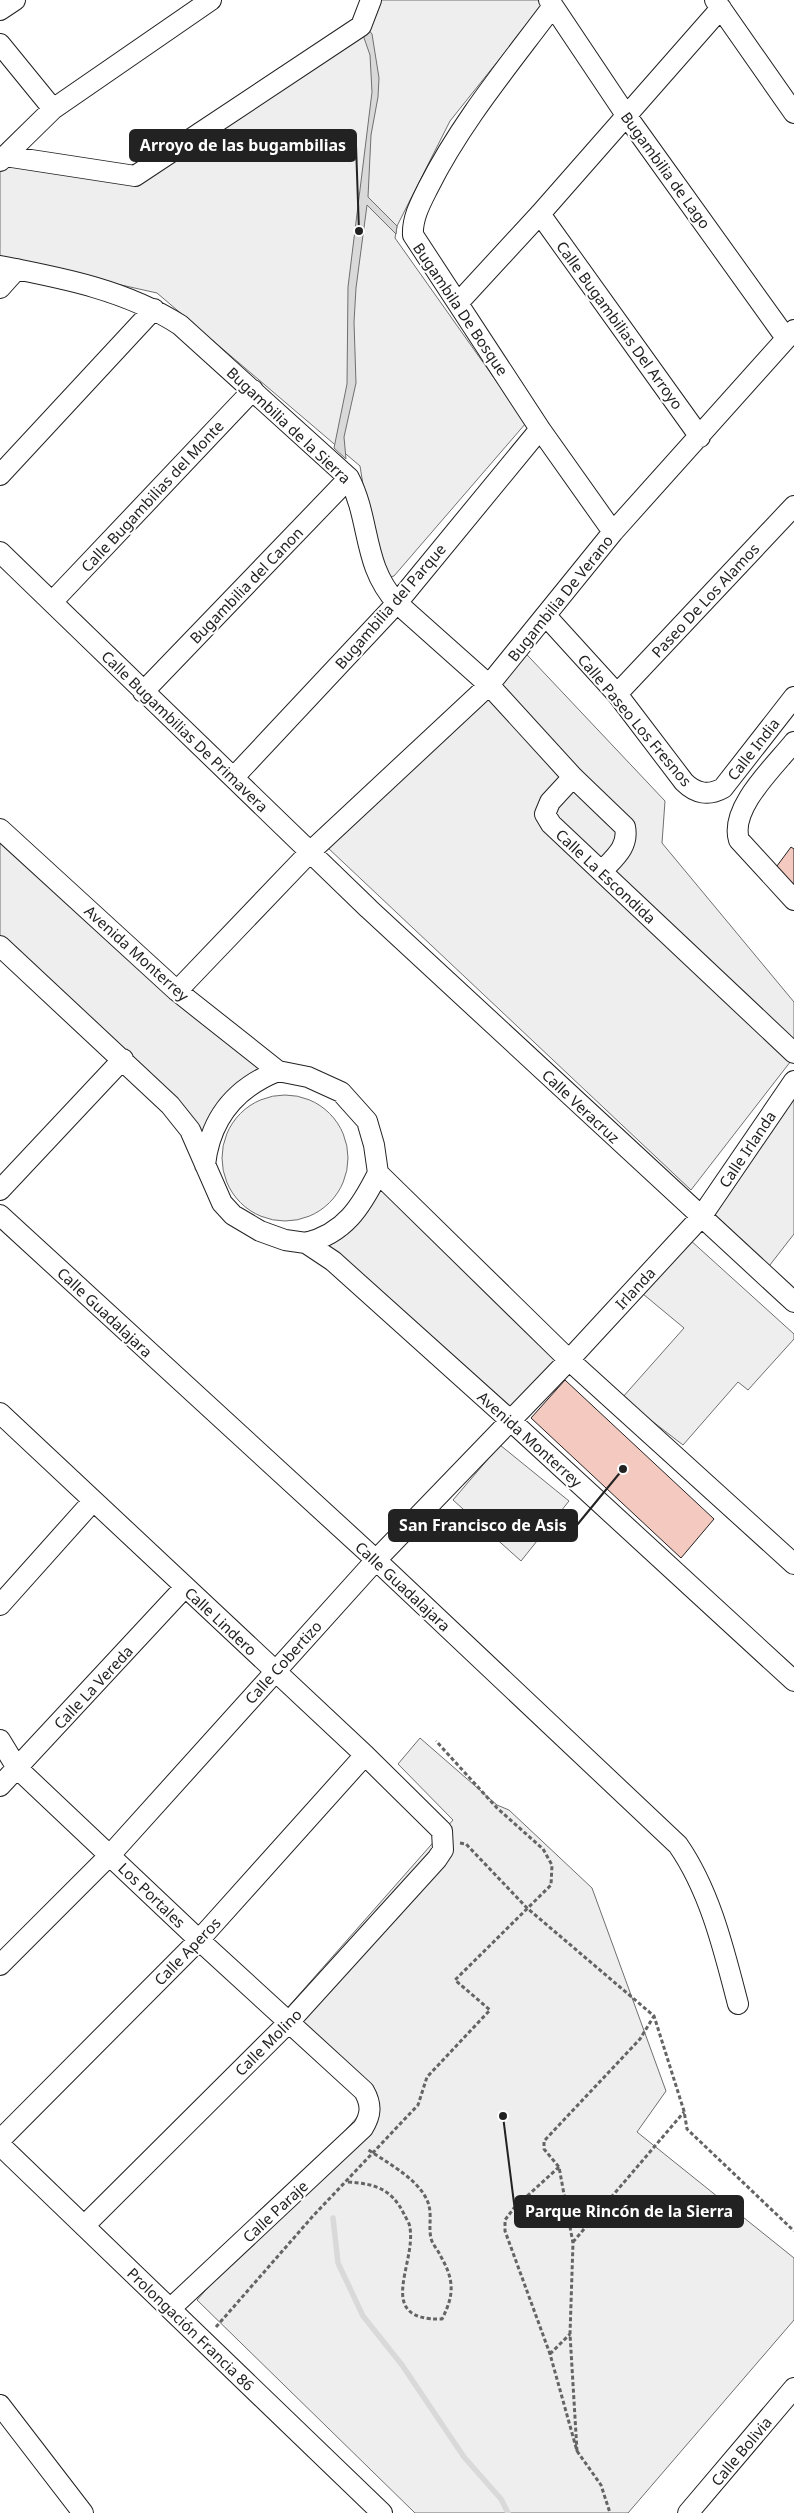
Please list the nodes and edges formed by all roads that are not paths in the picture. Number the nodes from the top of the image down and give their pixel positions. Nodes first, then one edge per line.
1 (15, 0) edge
2 (211, 0) edge
3 (371, 0) edge
4 (551, 3) edge
5 (718, 4) edge
6 (0, 10) edge
7 (0, 44) edge
8 (53, 109) junction
9 (794, 113) edge
10 (626, 115) junction
11 (2, 159) edge
12 (540, 214) junction
13 (9, 268) edge
14 (0, 288) edge
15 (458, 303) junction
16 (154, 309) junction
17 (790, 334) edge
18 (253, 390) junction
19 (540, 430) junction
20 (700, 437) junction
21 (0, 476) edge
22 (349, 478) junction
23 (794, 506) edge
24 (613, 532) junction
25 (0, 552) edge
26 (52, 602) junction
27 (396, 603) junction
28 (546, 616) junction
29 (488, 685) junction
30 (143, 692) junction
31 (617, 694) junction
32 (794, 697) edge
33 (794, 742) edge
34 (234, 777) junction
35 (573, 777) junction
36 (708, 794) joint
37 (0, 829) edge
38 (310, 852) junction
39 (602, 871) junction
40 (794, 900) edge
41 (369, 909) joint
42 (0, 946) edge
43 (177, 991) junction
44 (794, 1053) edge
45 (123, 1059) junction
46 (278, 1071) junction
47 (793, 1084) edge
48 (205, 1164) junction
49 (378, 1174) junction
50 (0, 1190) edge
51 (0, 1215) edge
52 (701, 1217) junction
53 (306, 1243) junction
54 (794, 1302) edge
55 (569, 1360) junction
56 (2, 1420) edge
57 (511, 1421) junction
58 (93, 1501) junction
59 (376, 1560) junction
60 (794, 1564) edge
61 (185, 1588) junction
62 (0, 1605) edge
63 (274, 1671) junction
64 (794, 1680) edge
65 (0, 1740) edge
66 (365, 1755) junction
67 (18, 1768) junction
68 (0, 1786) edge
69 (443, 1845) joint
70 (111, 1854) junction
71 (199, 1940) junction
72 (0, 1965) edge
73 (738, 2004) dead end
74 (289, 2022) junction
75 (370, 2109) joint
76 (0, 2140) edge
77 (0, 2145) edge
78 (84, 2226) junction
79 (171, 2308) junction
80 (794, 2388) edge
81 (0, 2405) edge
82 (375, 2511) edge
83 (83, 2513) edge
84 (688, 2513) edge

1 - 6 street
2 - 8 street
3 - 11 street
4 - 10 street, Bugambilia de Lago
4 - 15 street, Bugambila De Bosque
5 - 9 street
5 - 10 street
7 - 8 street
8 - 11 street
10 - 12 street
10 - 17 street, Bugambilia de Lago
12 - 15 street
12 - 20 street, Calle Bugambilias Del Arroyo
13 - 14 street
13 - 16 street, Bugambilia de la Sierra
15 - 19 street, Bugambila De Bosque
16 - 18 street, Bugambilia de la Sierra
16 - 21 street
17 - 20 street, Bugambilia De Verano
18 - 22 street, Bugambilia de la Sierra
18 - 26 street, Calle Bugambilias del Monte
19 - 24 street, Bugambila De Bosque
19 - 27 street, Bugambilia del Parque
20 - 24 street, Bugambilia De Verano
22 - 27 street, Bugambilia de la Sierra
22 - 30 street, Bugambilia del Canon
23 - 31 street, Paseo De Los Alamos
24 - 28 street, Bugambilia De Verano
25 - 26 street, Calle Bugambilias De Primavera
26 - 30 street, Calle Bugambilias De Primavera
27 - 29 street, Bugambilia de la Sierra
27 - 34 street, Bugambilia del Parque
28 - 29 street, Bugambilia De Verano
28 - 31 street, Calle Paseo Los Fresnos
29 - 35 street
29 - 38 street, Bugambilia De Verano
30 - 34 street, Calle Bugambilias De Primavera
31 - 36 street, Calle Paseo Los Fresnos
32 - 36 street, Calle India
33 - 40 street
34 - 38 street, Calle Bugambilias De Primavera
35 - 39 street
35 - 39 street, Calle La Escondida
37 - 43 street, Avenida Monterrey
38 - 41 street, Calle Bugambilias De Primavera
38 - 43 street, Bugambilia De Verano
39 - 44 street, Calle La Escondida
41 - 52 street, Calle Veracruz
42 - 45 street, Avenida Monterrey
43 - 46 street, Avenida Monterrey
45 - 48 street, Avenida Monterrey
45 - 50 street
46 - 48 street
46 - 49 street, Avenida Monterrey
47 - 52 street, Calle Irlanda
48 - 53 street, Avenida Monterrey
49 - 53 street, Avenida Monterrey
49 - 55 street
51 - 59 street, Calle Guadalajara
52 - 54 street, Calle Veracruz
52 - 55 street, Irlanda
53 - 57 street, Avenida Monterrey
55 - 57 street, Calle Cobertizo
55 - 60 street
56 - 58 street, Calle Lindero
57 - 59 street, Calle Cobertizo
57 - 64 street, Avenida Monterrey
58 - 61 street, Calle Lindero
58 - 62 street
59 - 63 street, Calle Cobertizo
59 - 73 street, Calle Guadalajara
61 - 63 street, Calle Lindero
61 - 67 street, Calle La Vereda
63 - 66 street, Calle Lindero
63 - 70 street, Calle Cobertizo
65 - 67 street, Los Portales
66 - 69 street, Calle Lindero
66 - 71 street, Calle Aperos
67 - 68 street, Calle La Vereda
67 - 70 street, Los Portales
69 - 74 street, Calle Molino
70 - 71 street, Los Portales
70 - 72 street, Calle Cobertizo
71 - 74 street, Los Portales
71 - 76 street, Calle Aperos
74 - 75 street, Los Portales
74 - 78 street, Calle Molino
75 - 79 street, Calle Paraje
77 - 78 street, Prolongación Francia 86
78 - 79 street, Prolongación Francia 86
79 - 82 street, Prolongación Francia 86
80 - 84 street, Calle Bolivia
81 - 83 street

